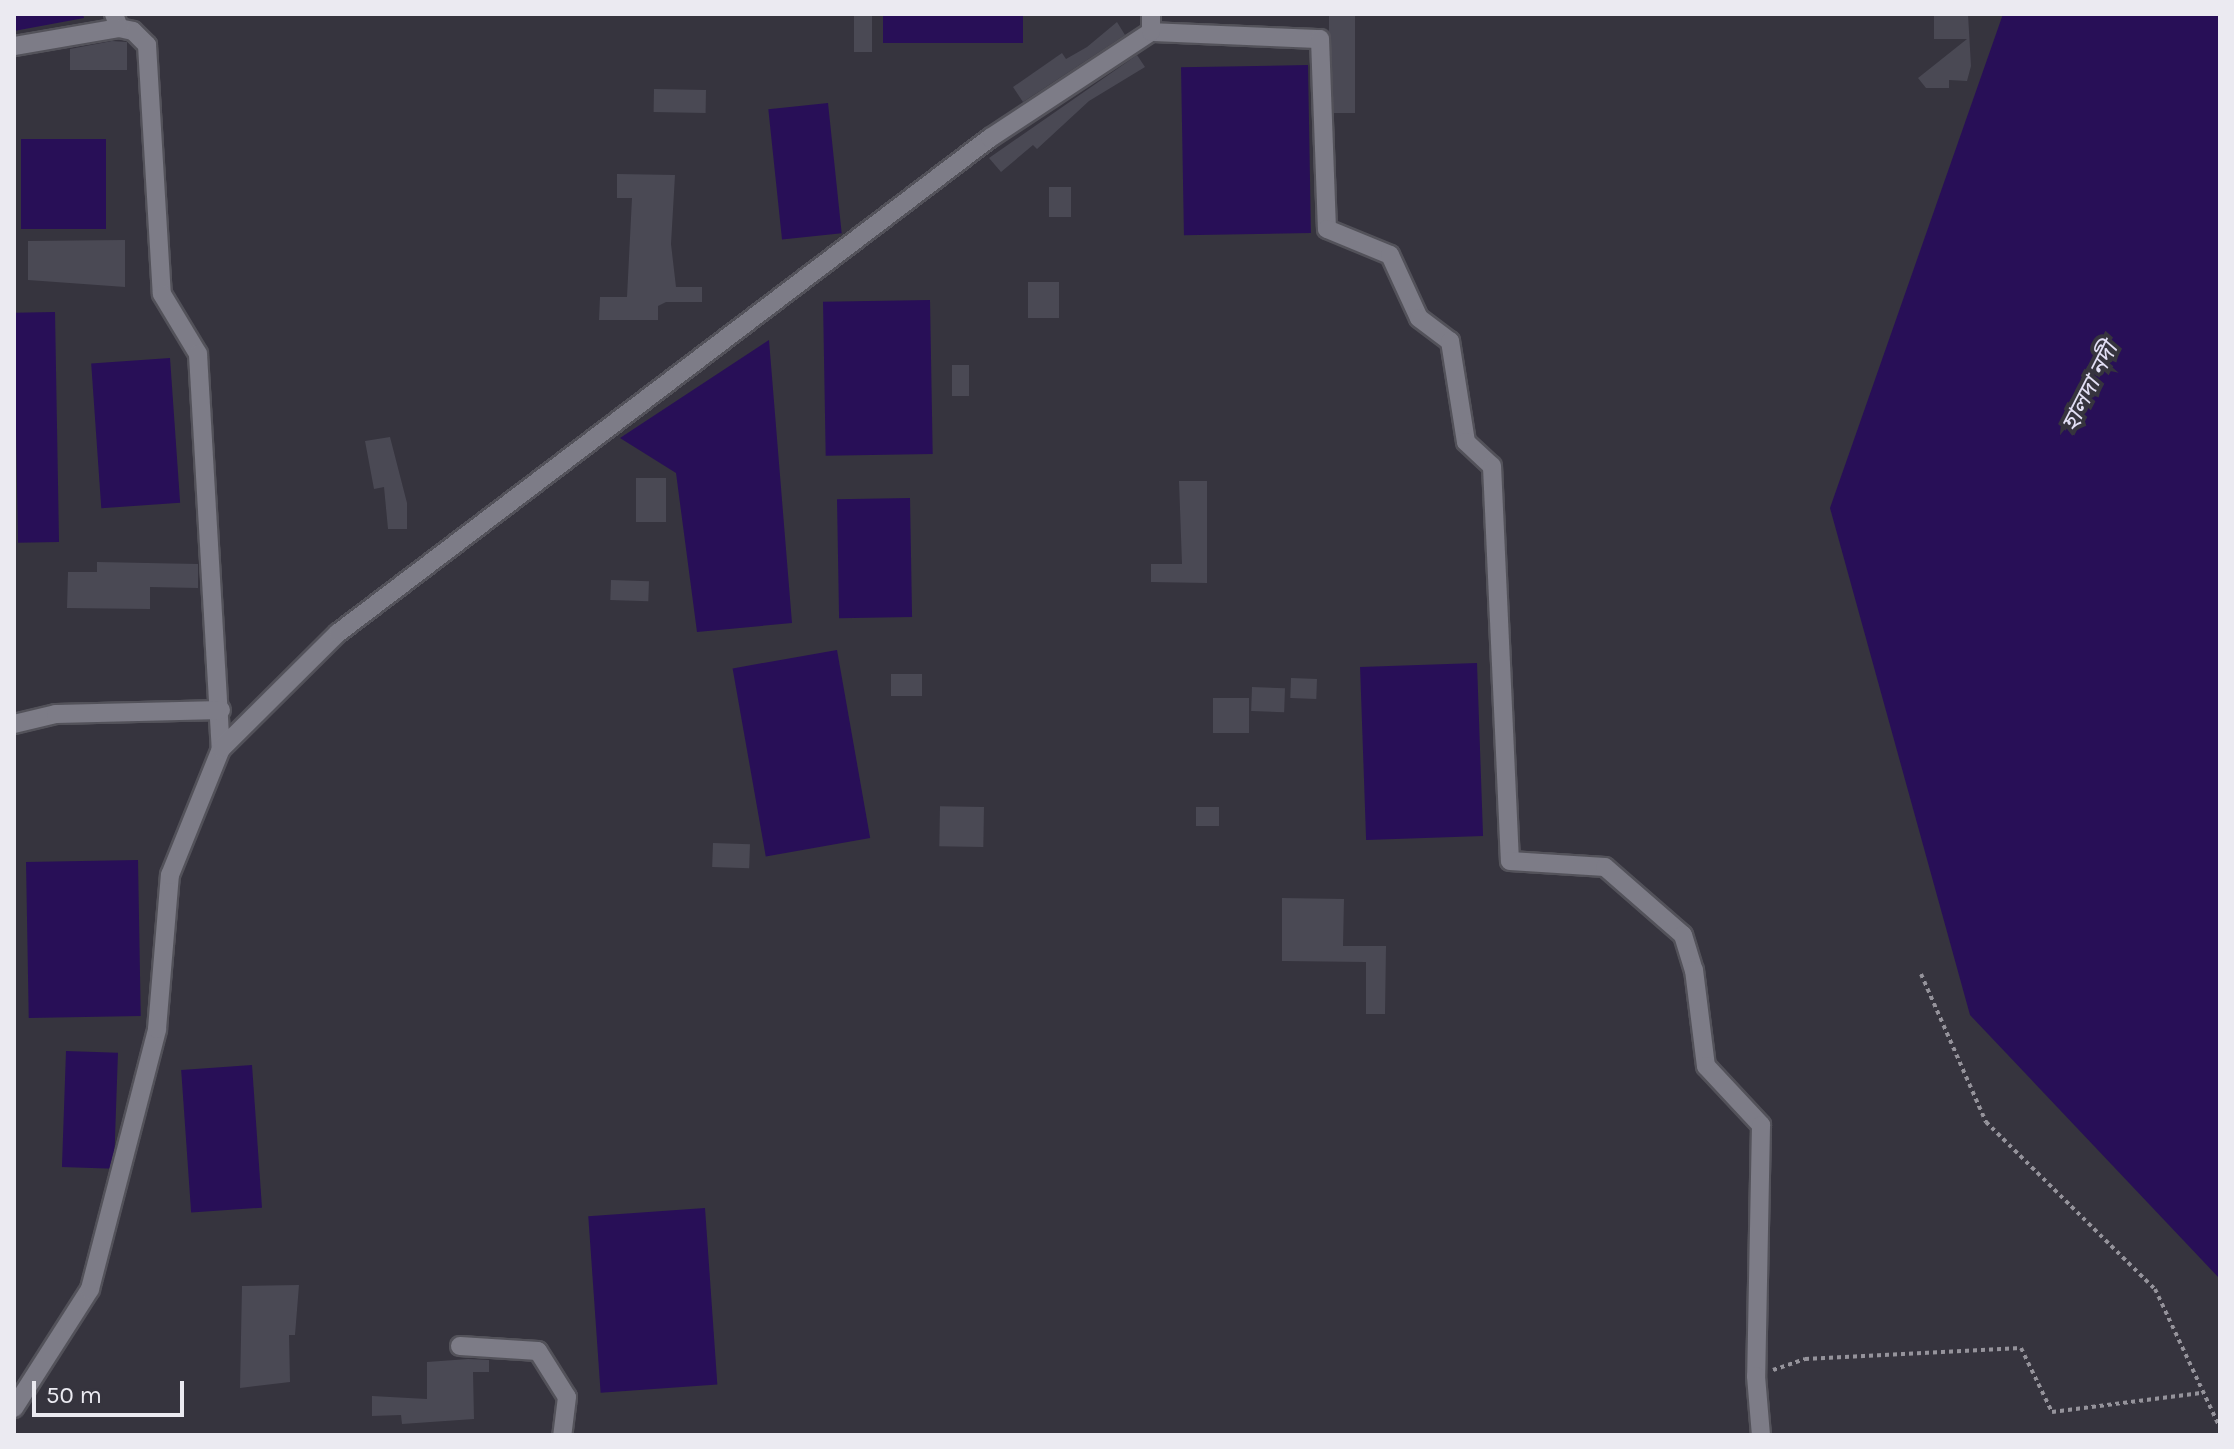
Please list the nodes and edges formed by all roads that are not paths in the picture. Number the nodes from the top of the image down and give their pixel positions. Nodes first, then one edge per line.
1 (116, 21) edge
2 (1151, 23) edge
3 (14, 46) edge
4 (221, 710) junction
5 (14, 724) edge
6 (221, 749) junction
7 (460, 1346) dead end
8 (14, 1408) edge
9 (562, 1435) edge
10 (1761, 1435) edge

1 - 3 street
1 - 4 street
2 - 6 street
2 - 10 street
4 - 5 street
4 - 6 street
6 - 8 street
7 - 9 street

